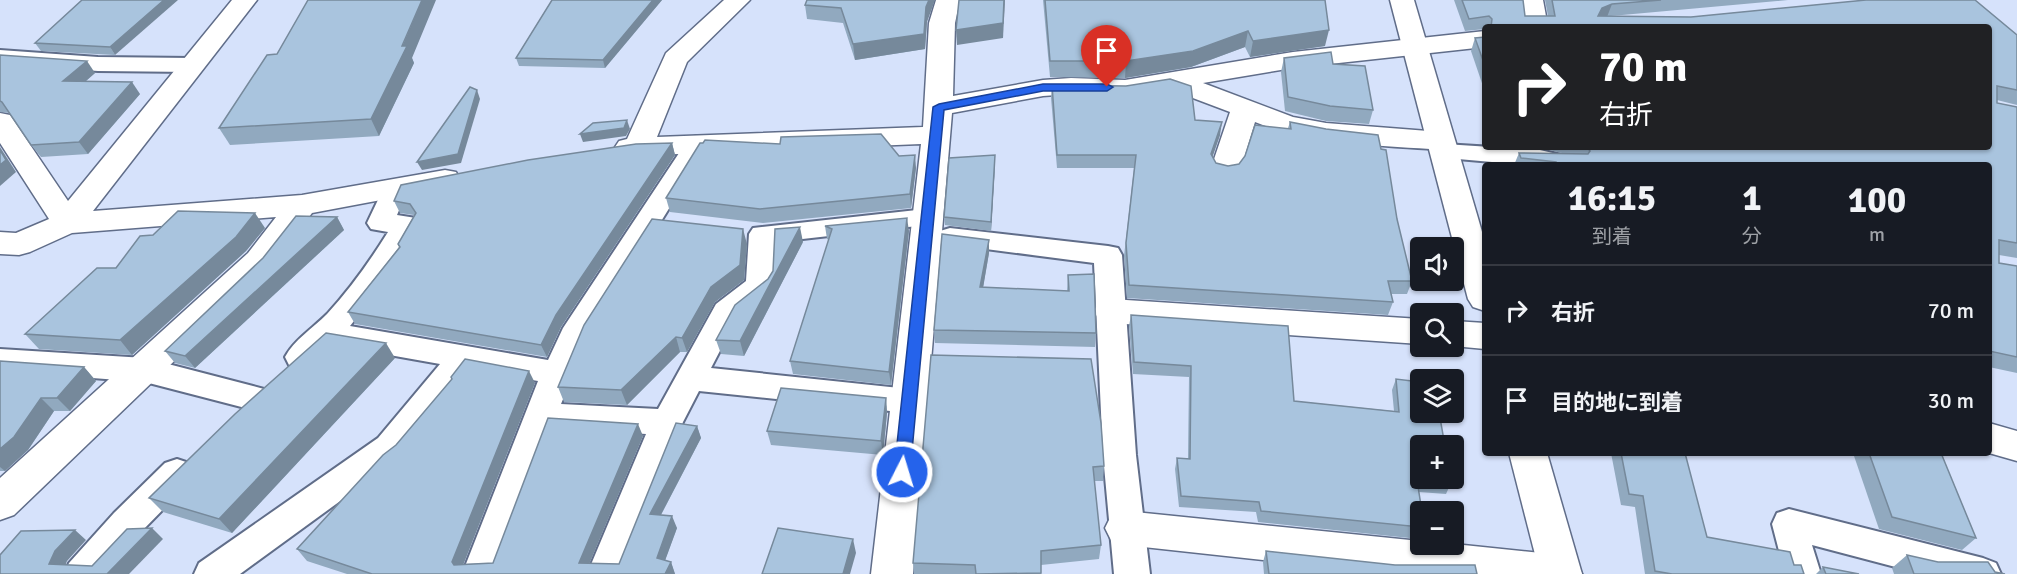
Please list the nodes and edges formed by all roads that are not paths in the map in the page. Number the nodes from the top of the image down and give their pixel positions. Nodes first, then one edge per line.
1 (245, 0) edge
2 (738, 0) edge
3 (948, 0) edge
4 (1402, 0) edge
5 (1531, 0) edge
6 (1535, 24) edge
7 (1482, 39) edge
8 (1414, 45) junction
9 (0, 57) edge
10 (192, 64) junction
11 (1172, 80) junction
12 (1245, 108) junction
13 (0, 121) edge
14 (937, 121) junction
15 (697, 144) junction
16 (639, 146) junction
17 (1442, 146) junction
18 (607, 150) edge
19 (1557, 162) edge
20 (1226, 168) edge
21 (474, 173) edge
22 (394, 189) junction
23 (302, 205) junction
24 (67, 223) junction
25 (926, 226) junction
26 (6, 246) edge
27 (1482, 288) edge
28 (1111, 311) junction
29 (1410, 331) edge
30 (329, 333) junction
31 (1464, 335) edge
32 (1482, 336) edge
33 (464, 356) junction
34 (0, 360) edge
35 (145, 370) junction
36 (557, 372) junction
37 (691, 378) junction
38 (267, 386) junction
39 (909, 401) junction
40 (541, 415) junction
41 (668, 422) junction
42 (228, 423) edge
43 (1992, 439) edge
44 (2017, 446) edge
45 (194, 456) edge
46 (1529, 456) edge
47 (2, 499) edge
48 (1125, 528) junction
49 (82, 574) edge
50 (212, 574) edge
51 (480, 574) edge
52 (605, 574) edge
53 (892, 574) edge
54 (1132, 574) edge
55 (1561, 574) edge
56 (1803, 574) edge
57 (1983, 574) edge

1 - 10 street
2 - 16 street
3 - 14 street
4 - 8 street
5 - 6 street
7 - 8 street
8 - 11 street
8 - 17 street
9 - 10 lane
10 - 24 street
11 - 12 street
11 - 14 street
12 - 17 street
12 - 20 street
13 - 24 street
14 - 15 street
14 - 25 street
15 - 16 street
15 - 36 lane
16 - 18 street
17 - 19 lane
17 - 27 street
21 - 22 street
22 - 23 street
22 - 30 lane
23 - 24 street
23 - 35 street
24 - 26 street
25 - 28 lane
25 - 37 lane
25 - 39 street
28 - 29 street
28 - 48 lane
30 - 33 lane
30 - 38 lane
31 - 32 street
33 - 36 lane
33 - 50 lane
34 - 35 lane
35 - 38 lane
35 - 47 street
36 - 40 lane
37 - 39 lane
37 - 41 lane
38 - 42 lane
39 - 53 street
40 - 41 lane
40 - 51 lane
41 - 52 lane
43 - 44 street
45 - 49 lane
46 - 55 street
48 - 54 lane
48 - 55 street
56 - 57 lane

